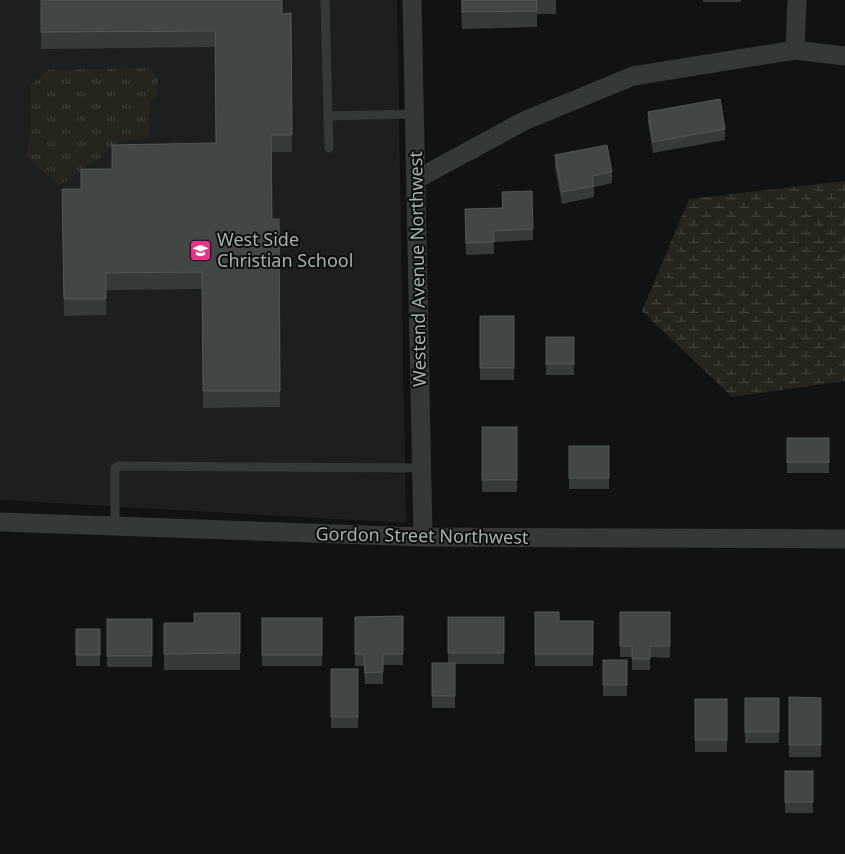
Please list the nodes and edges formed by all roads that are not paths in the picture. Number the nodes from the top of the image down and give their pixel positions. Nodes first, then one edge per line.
1 (325, 0) edge
2 (412, 0) edge
3 (796, 0) edge
4 (795, 50) junction
5 (845, 56) edge
6 (415, 114) junction
7 (328, 116) junction
8 (329, 148) dead end
9 (416, 179) junction
10 (422, 468) junction
11 (0, 522) edge
12 (115, 526) junction
13 (423, 537) junction
14 (845, 539) edge

1 - 7 lane
2 - 6 street, Westend Avenue Northwest
3 - 4 street
4 - 5 street
4 - 9 street
6 - 7 lane
6 - 9 street, Westend Avenue Northwest
7 - 8 lane
9 - 10 street, Westend Avenue Northwest
10 - 12 lane
10 - 13 street, Westend Avenue Northwest
11 - 12 street, Gordon Street Northwest
12 - 13 street, Gordon Street Northwest
13 - 14 street, Gordon Street Northwest

